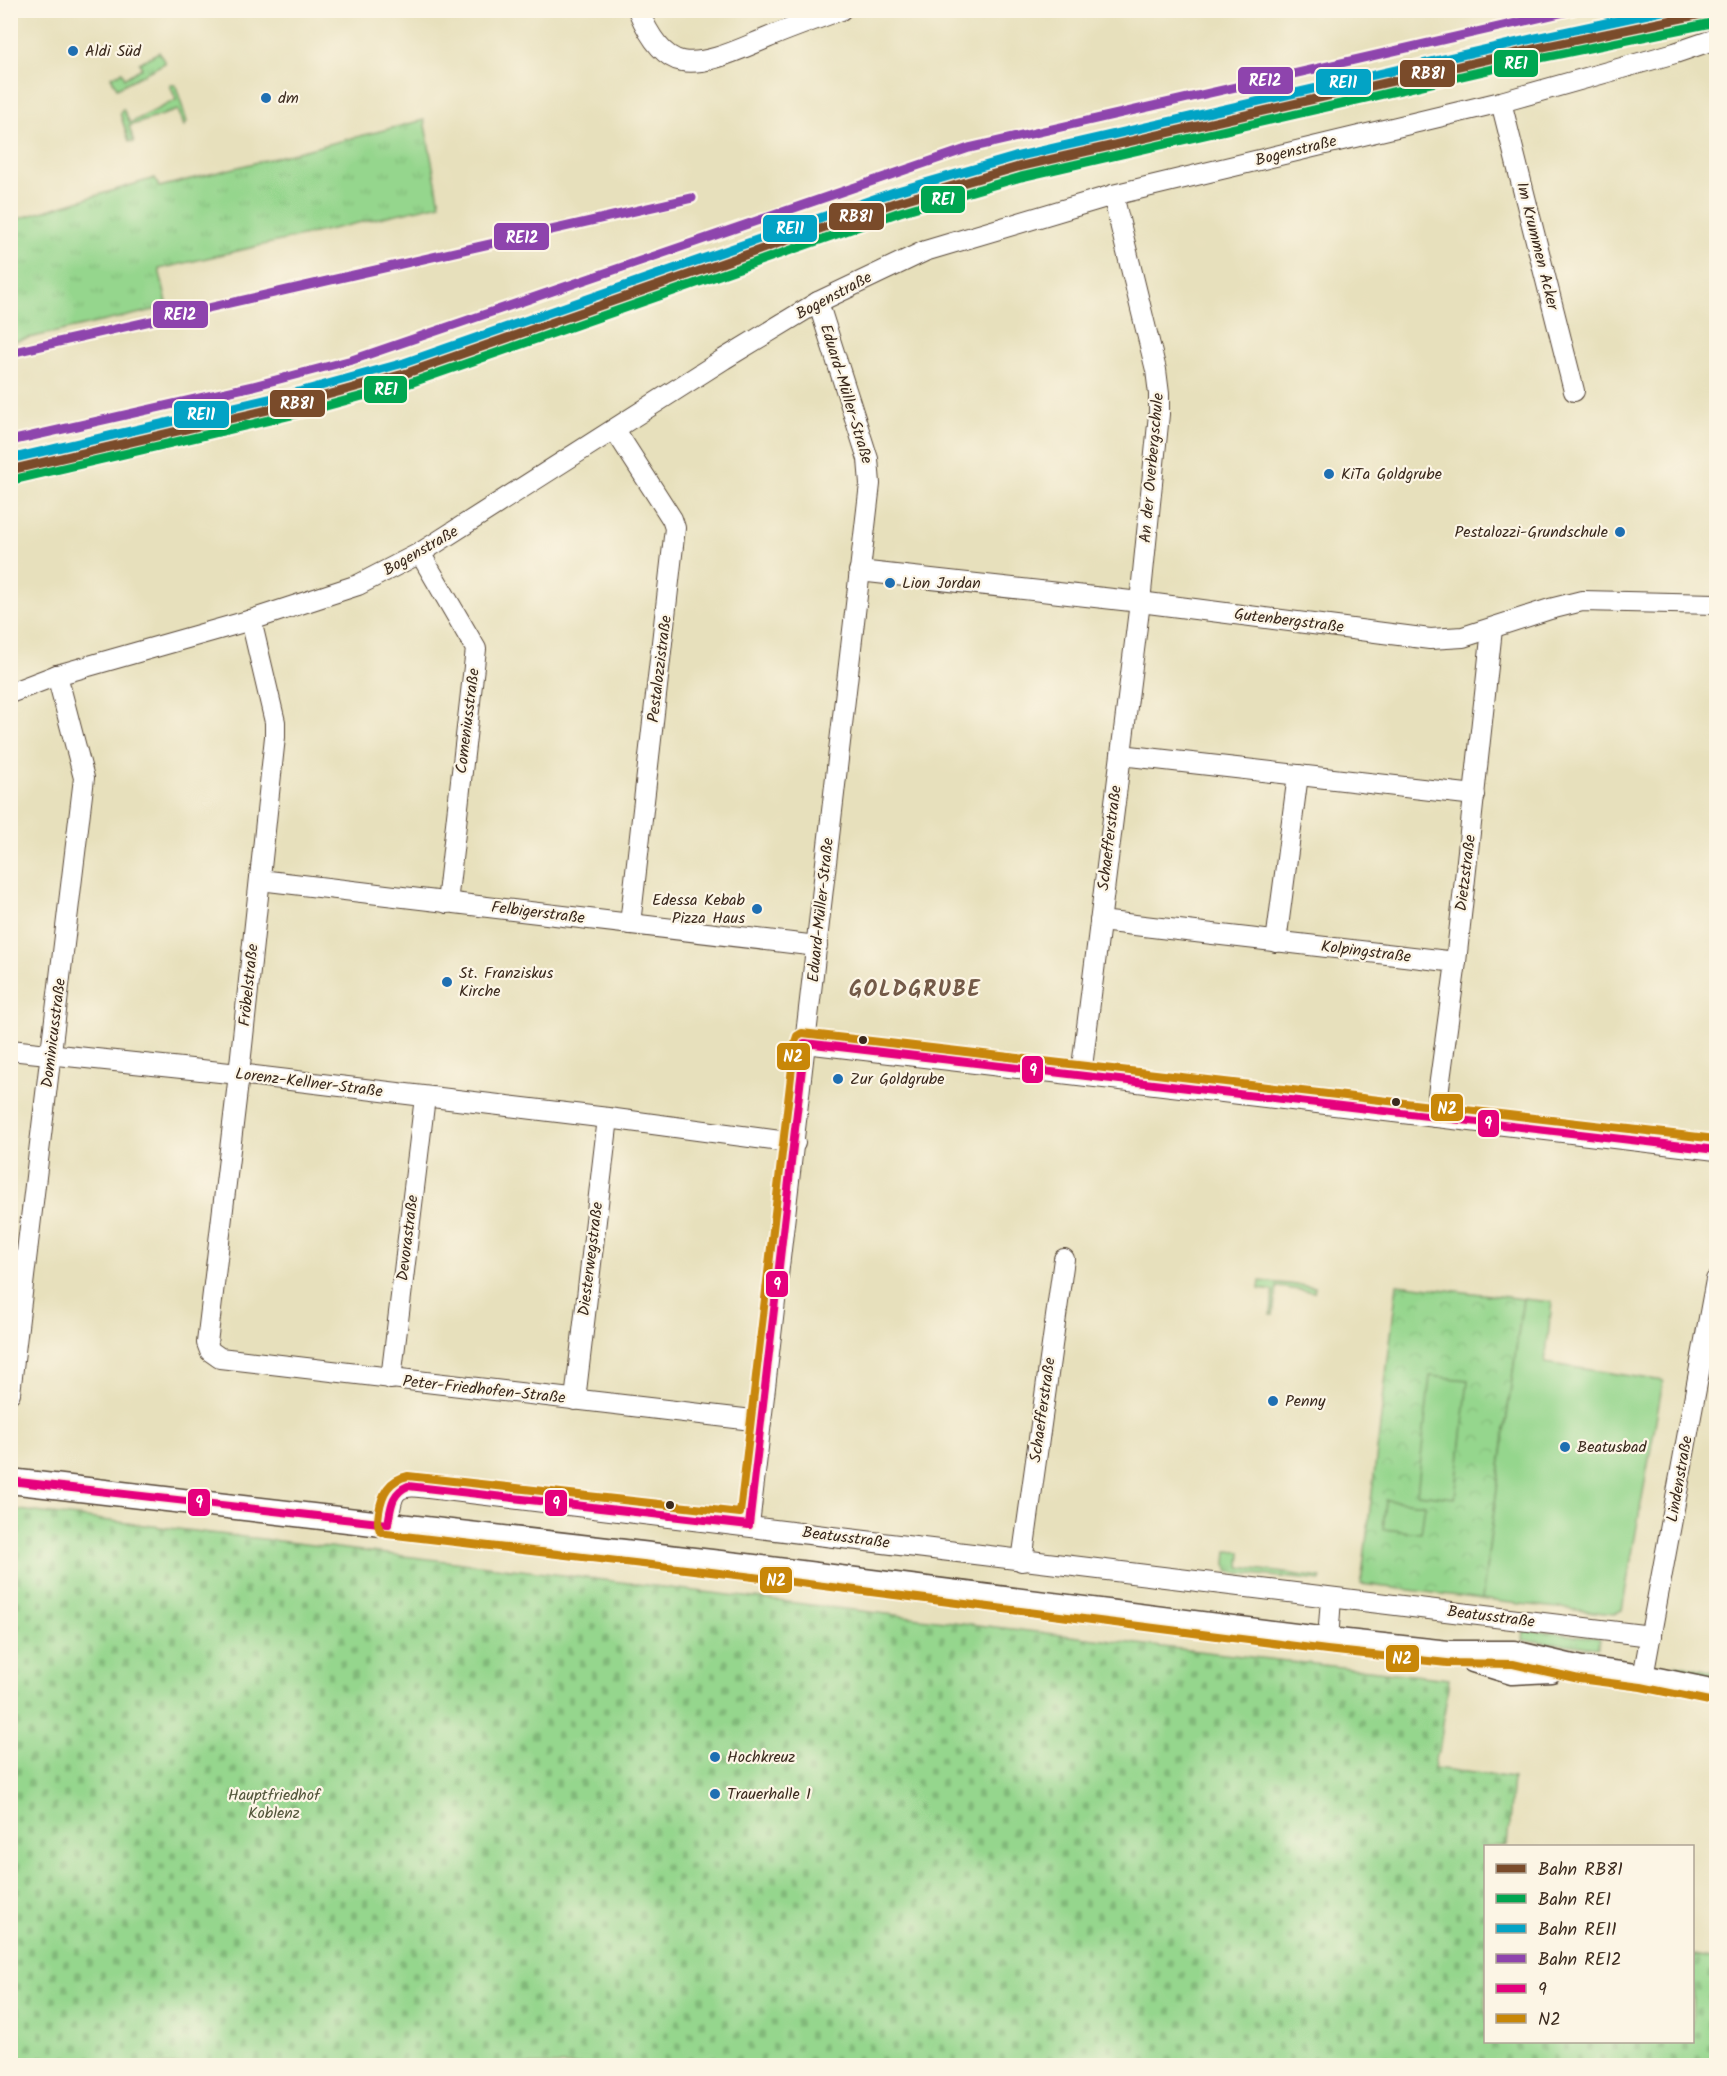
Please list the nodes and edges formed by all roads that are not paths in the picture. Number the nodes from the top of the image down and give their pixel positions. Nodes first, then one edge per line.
1 (638, 10) edge
2 (841, 10) edge
3 (1716, 39) edge
4 (1501, 102) junction
5 (1113, 195) junction
6 (818, 302) junction
7 (1574, 391) dead end
8 (615, 430) junction
9 (420, 553) junction
10 (859, 571) junction
11 (1140, 602) junction
12 (1716, 604) edge
13 (251, 620) junction
14 (1492, 629) junction
15 (57, 675) junction
16 (10, 693) edge
17 (1121, 755) junction
18 (1298, 776) junction
19 (1476, 795) junction
20 (260, 880) junction
21 (447, 903) junction
22 (1100, 921) junction
23 (630, 924) junction
24 (1276, 942) junction
25 (817, 945) junction
26 (1456, 963) junction
27 (806, 1043) junction
28 (10, 1050) edge
29 (52, 1053) junction
30 (239, 1074) junction
31 (1081, 1075) junction
32 (425, 1097) junction
33 (1435, 1117) junction
34 (608, 1118) junction
35 (795, 1143) junction
36 (1716, 1150) edge
37 (1064, 1259) dead end
38 (1716, 1280) edge
39 (210, 1351) joint
40 (391, 1379) junction
41 (10, 1393) edge
42 (574, 1400) junction
43 (761, 1421) junction
44 (10, 1481) edge
45 (388, 1524) junction
46 (749, 1525) junction
47 (1022, 1561) junction
48 (1331, 1598) junction
49 (1651, 1636) junction
50 (1328, 1640) junction
51 (1643, 1677) junction
52 (1716, 1692) edge

1 - 2 street
3 - 4 street, Bogenstraße
4 - 5 street, Bogenstraße
4 - 7 street, Im Krummen Acker
5 - 6 street, Bogenstraße
5 - 11 street, An der Overbergschule
6 - 8 street, Bogenstraße
6 - 10 street, Eduard-Müller-Straße
8 - 9 street, Bogenstraße
8 - 23 street, Pestalozzistraße
9 - 13 street, Bogenstraße
9 - 21 street, Comeniusstraße
10 - 11 street, Gutenbergstraße
10 - 25 street, Eduard-Müller-Straße
11 - 14 street, Gutenbergstraße
11 - 17 street, Schaefferstraße
12 - 14 street, Gutenbergstraße
13 - 15 street, Bogenstraße
13 - 20 street, Fröbelstraße
14 - 19 street, Dietzstraße
15 - 16 street, Bogenstraße
15 - 29 street, Dominicusstraße
17 - 18 street
17 - 22 street, Schaefferstraße
18 - 19 street
18 - 24 street
19 - 26 street, Dietzstraße
20 - 21 street, Felbigerstraße
20 - 30 street, Fröbelstraße
21 - 23 street, Felbigerstraße
22 - 24 street, Kolpingstraße
22 - 31 street, Schaefferstraße
23 - 25 street, Felbigerstraße
24 - 26 street, Kolpingstraße
25 - 27 street, Eduard-Müller-Straße
26 - 33 street, Dietzstraße
27 - 31 street
27 - 35 street, Eduard-Müller-Straße
28 - 29 street, Lorenz-Kellner-Straße
29 - 30 street, Lorenz-Kellner-Straße
29 - 41 street, Dominicusstraße
30 - 32 street, Lorenz-Kellner-Straße
30 - 39 street, Fröbelstraße
31 - 33 street
32 - 34 street, Lorenz-Kellner-Straße
32 - 40 street, Devorastraße
33 - 36 street
34 - 35 street, Lorenz-Kellner-Straße
34 - 42 street, Diesterwegstraße
35 - 43 street, Eduard-Müller-Straße
37 - 47 street, Schaefferstraße
38 - 49 street, Lindenstraße
39 - 40 street, Peter-Friedhofen-Straße
40 - 42 street, Peter-Friedhofen-Straße
42 - 43 street, Peter-Friedhofen-Straße
43 - 46 street, Eduard-Müller-Straße
44 - 45 street, Beatusstraße
45 - 46 street, Beatusstraße
45 - 50 street, Beatusstraße
46 - 47 street, Beatusstraße
47 - 48 street, Beatusstraße
48 - 49 street, Beatusstraße
48 - 50 street
49 - 51 street, Lindenstraße
50 - 51 street, Beatusstraße
51 - 52 street, Beatusstraße

